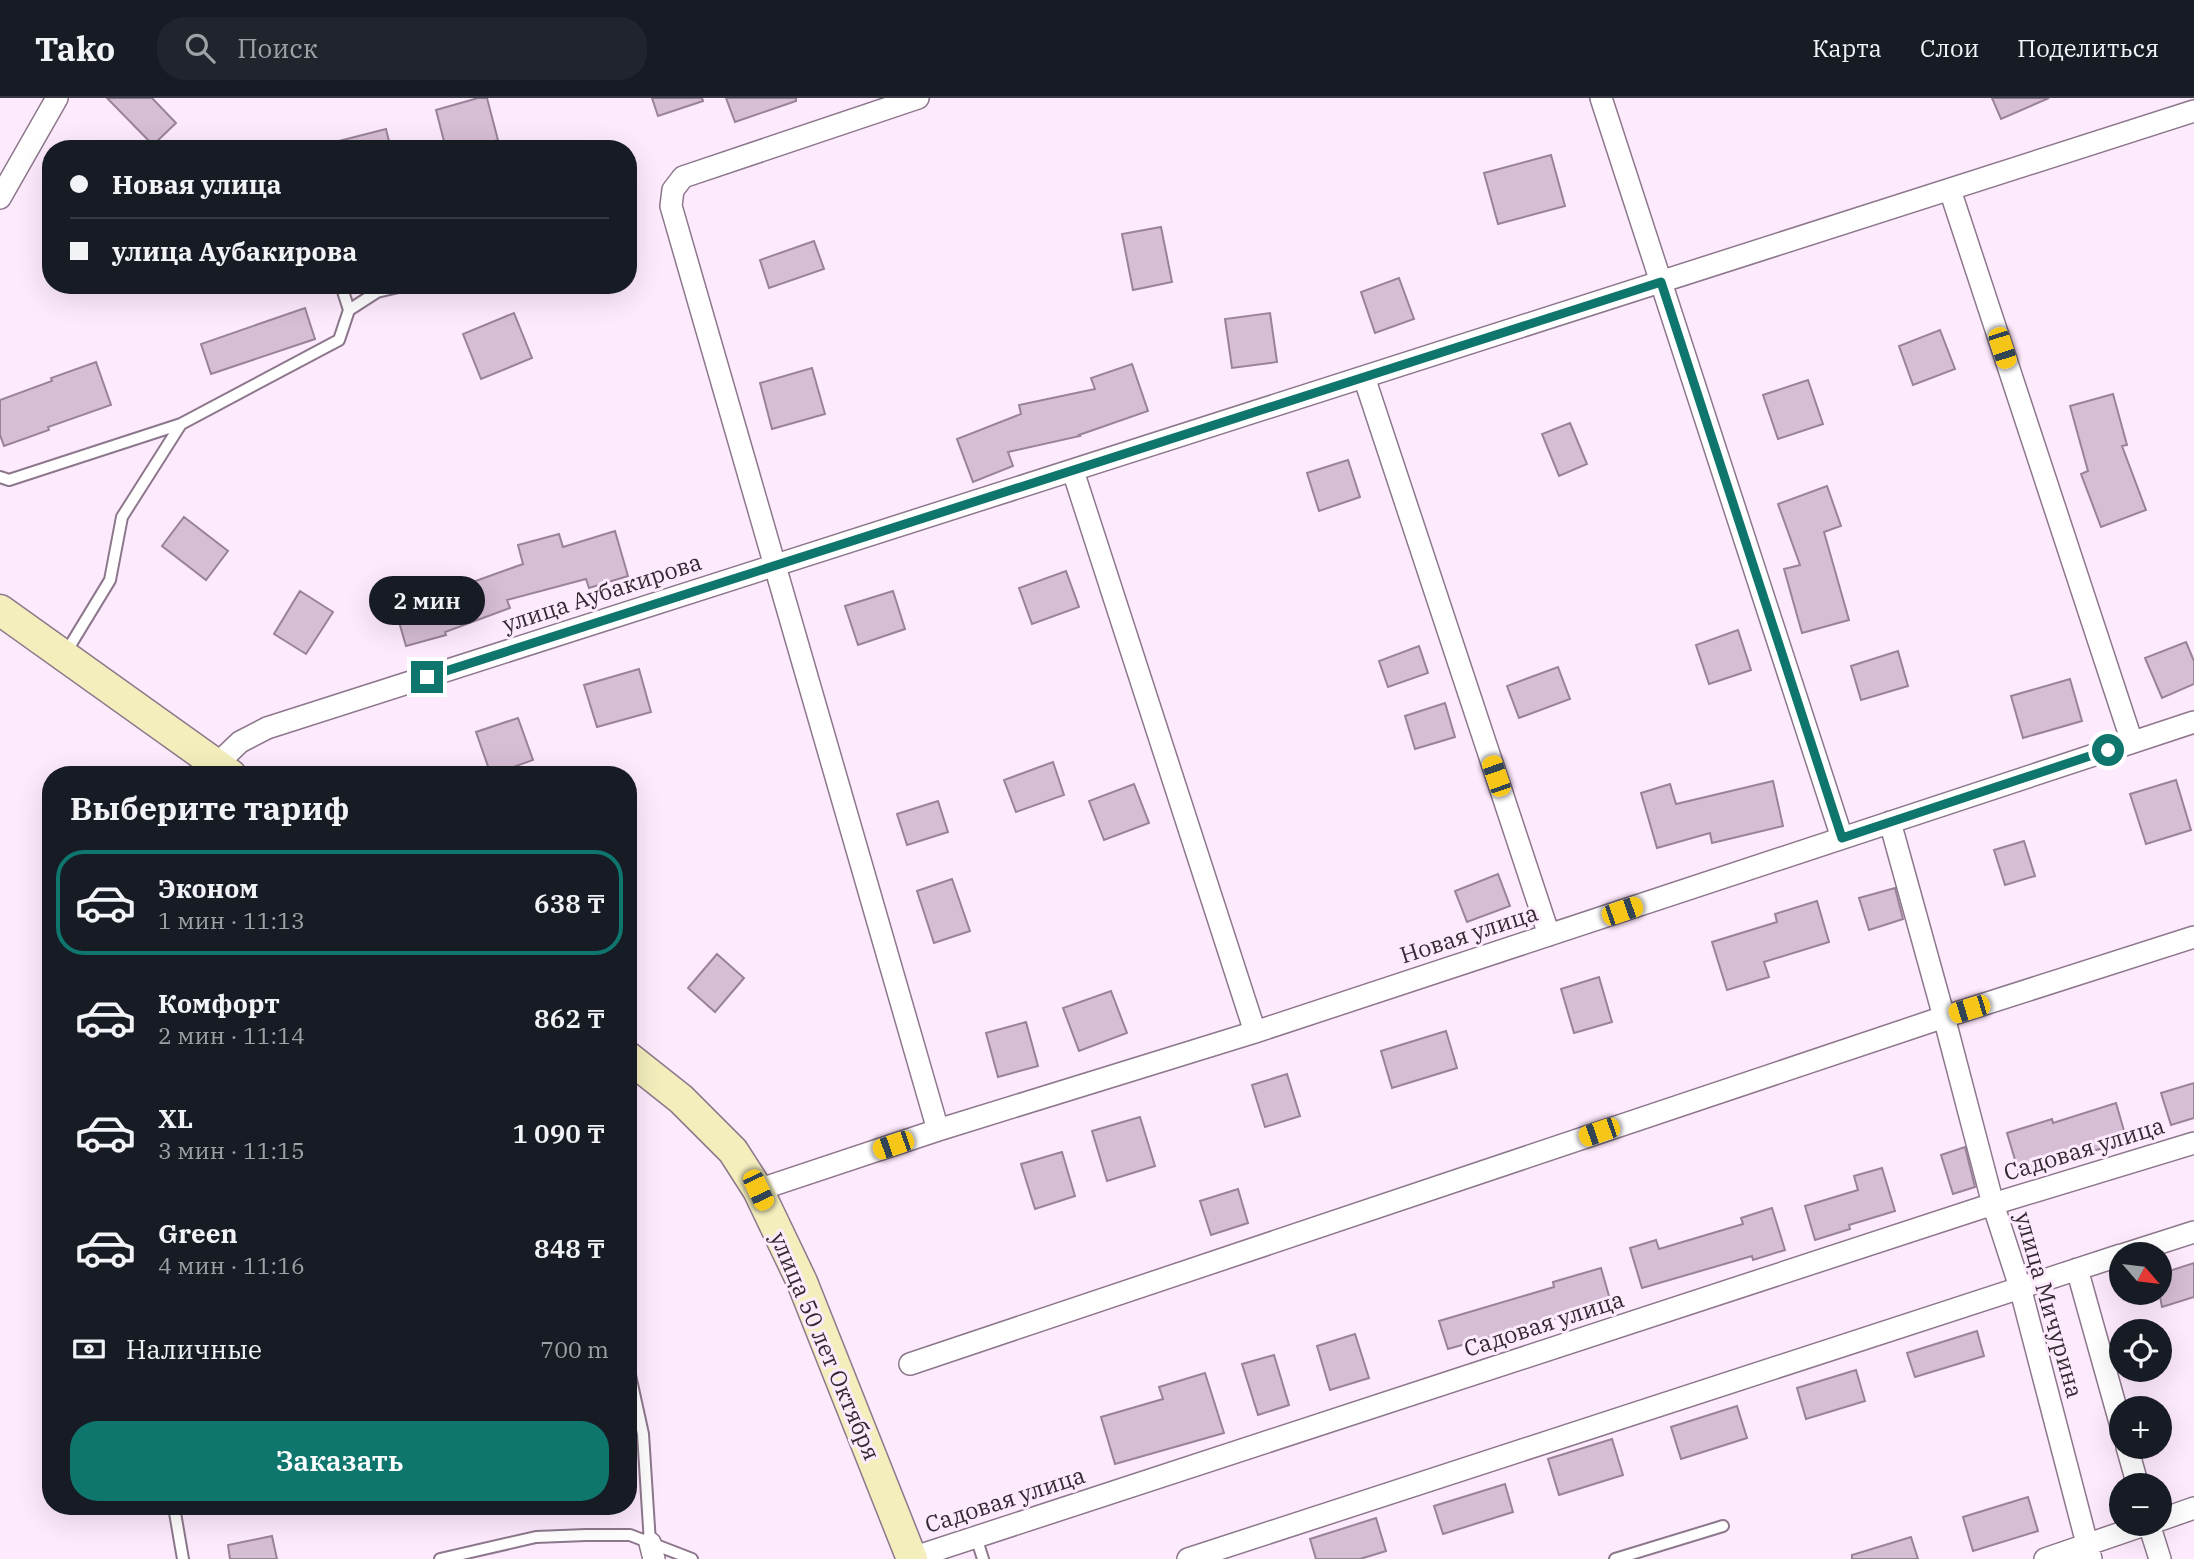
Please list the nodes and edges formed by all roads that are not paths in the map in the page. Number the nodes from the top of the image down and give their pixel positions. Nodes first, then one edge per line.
1 (57, 98) edge
2 (918, 98) edge
3 (1601, 98) edge
4 (2194, 111) edge
5 (1950, 190) junction
6 (0, 198) edge
7 (1661, 282) junction
8 (344, 294) edge
9 (374, 294) edge
10 (349, 310) junction
11 (1364, 377) junction
12 (181, 424) junction
13 (1073, 471) junction
14 (0, 477) edge
15 (774, 566) junction
16 (0, 610) edge
17 (64, 656) junction
18 (2194, 722) edge
19 (2133, 742) junction
20 (218, 766) edge
21 (226, 766) edge
22 (1890, 822) junction
23 (1842, 838) junction
24 (1549, 935) junction
25 (2194, 937) edge
26 (1944, 1017) junction
27 (1255, 1032) junction
28 (637, 1064) edge
29 (938, 1130) junction
30 (2194, 1143) edge
31 (758, 1190) junction
32 (1993, 1204) junction
33 (2194, 1232) edge
34 (2162, 1242) edge
35 (2109, 1259) edge
36 (2077, 1269) junction
37 (2020, 1287) junction
38 (909, 1364) dead end
39 (2113, 1396) edge
40 (637, 1407) edge
41 (2194, 1508) edge
42 (175, 1515) edge
43 (2172, 1516) edge
44 (1723, 1526) dead end
45 (2123, 1536) edge
46 (2152, 1536) edge
47 (976, 1537) junction
48 (652, 1551) edge
49 (2089, 1552) edge
50 (183, 1559) edge
51 (440, 1559) edge
52 (692, 1559) edge
53 (911, 1559) edge
54 (983, 1559) edge
55 (1188, 1559) edge
56 (1615, 1559) edge
57 (2045, 1559) edge
58 (2160, 1559) edge

1 - 6 street
2 - 15 street
3 - 7 street
4 - 5 street, улица Аубакирова
5 - 7 street, улица Аубакирова
5 - 19 street
7 - 11 street, улица Аубакирова
7 - 23 street
8 - 10 lane
9 - 10 lane
10 - 12 lane
11 - 13 street, улица Аубакирова
11 - 24 street
12 - 14 lane
12 - 17 lane
13 - 15 street, улица Аубакирова
13 - 27 street
15 - 21 street, улица Аубакирова
15 - 29 street
16 - 17 main road
17 - 20 main road
18 - 19 street, Новая улица
19 - 22 street, Новая улица
22 - 23 street, Новая улица
22 - 26 street, улица Мичурина
23 - 24 street, Новая улица
24 - 27 street, Новая улица
25 - 26 street
26 - 32 street, улица Мичурина
26 - 38 street
27 - 29 street, Новая улица
28 - 31 main road, улица 50 лет Октября
29 - 31 street, Новая улица
30 - 32 street, Садовая улица
31 - 53 main road, улица 50 лет Октября
32 - 37 street, улица Мичурина
32 - 47 street, Садовая улица
33 - 34 street
35 - 36 street
36 - 37 street
36 - 39 street, улица Мичурина
37 - 49 street, улица Мичурина
37 - 55 street
40 - 48 lane
41 - 43 street
42 - 50 lane
44 - 56 lane
45 - 49 street
46 - 58 street
47 - 53 street, Садовая улица
47 - 54 lane
48 - 51 lane
48 - 52 lane
49 - 57 street

